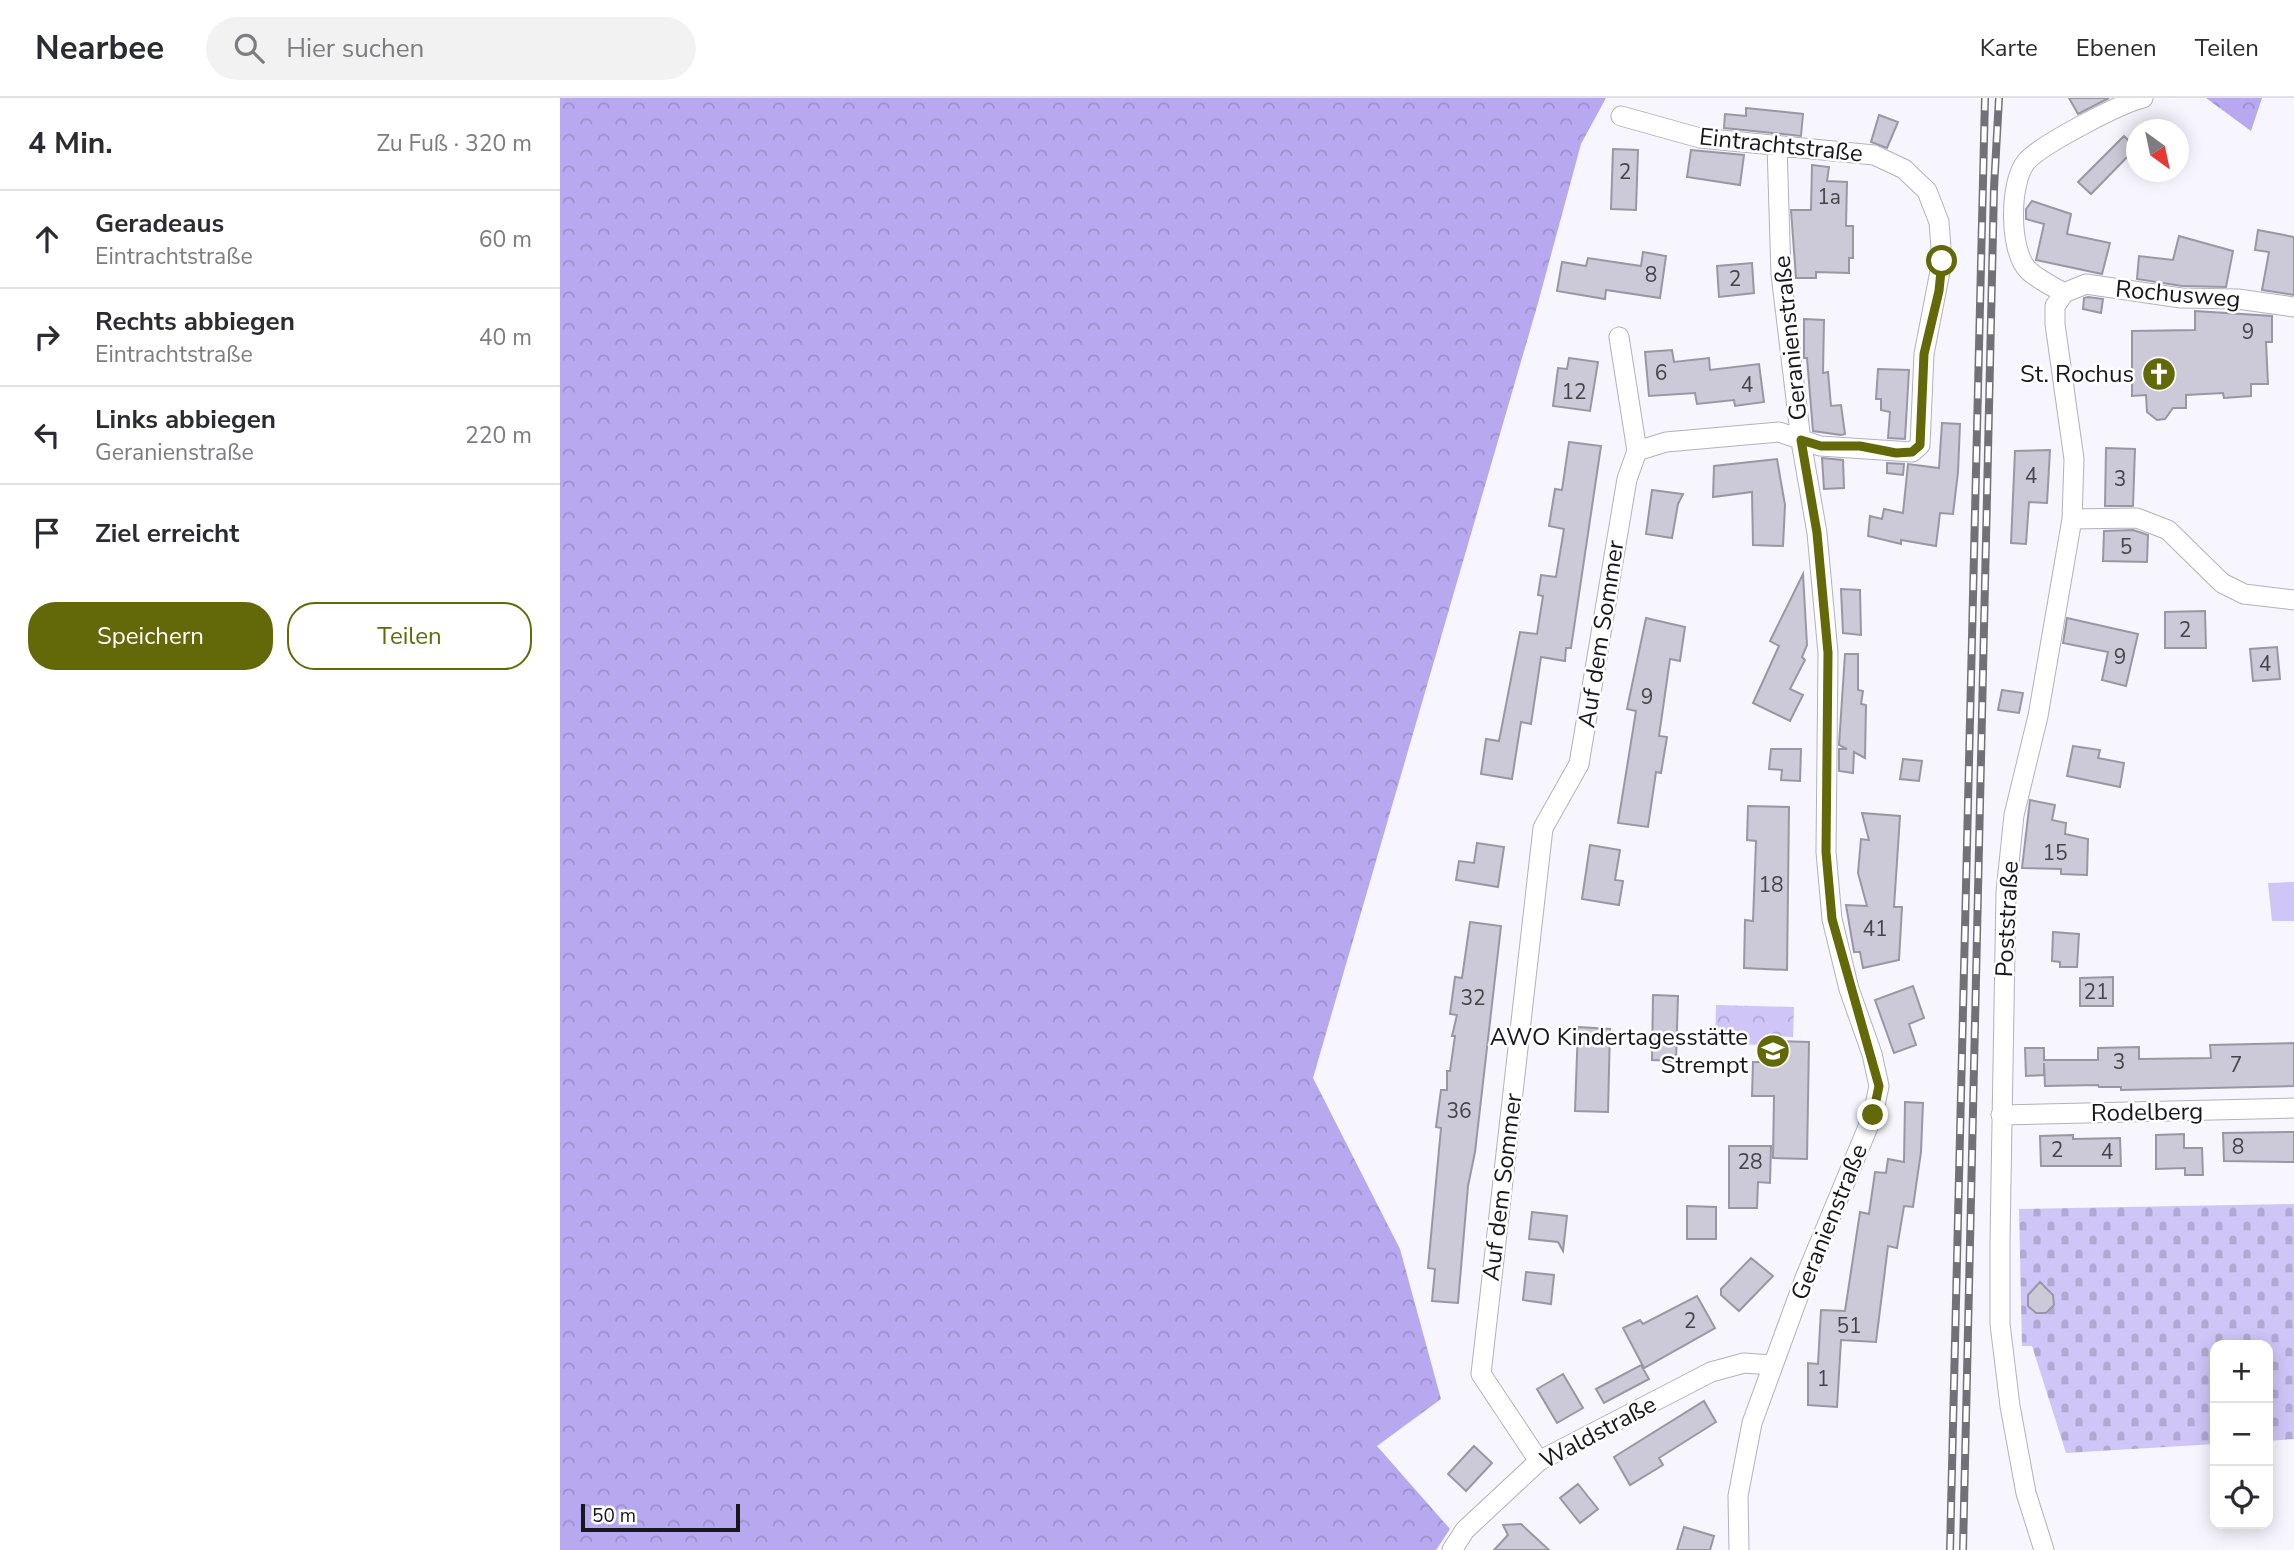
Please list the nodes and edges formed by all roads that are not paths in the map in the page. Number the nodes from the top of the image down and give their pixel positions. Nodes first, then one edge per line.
1 (2143, 98) edge
2 (1621, 116) dead end
3 (1777, 145) junction
4 (2064, 293) junction
5 (2294, 307) edge
6 (1619, 337) dead end
7 (1801, 440) junction
8 (1637, 451) junction
9 (2072, 519) junction
10 (2294, 600) edge
11 (2294, 1108) edge
12 (2001, 1115) junction
13 (1771, 1365) junction
14 (1539, 1461) junction
15 (1452, 1550) edge
16 (1740, 1550) edge
17 (2044, 1550) edge

1 - 4 street
2 - 3 street, Eintrachtstraße
3 - 7 street, Geranienstraße
3 - 7 street, Eintrachtstraße
4 - 5 street, Rochusweg
4 - 9 street, Poststraße
6 - 8 street, Auf dem Sommer
7 - 8 street
7 - 13 street, Geranienstraße
8 - 14 street, Auf dem Sommer
9 - 10 street
9 - 12 street, Poststraße
11 - 12 street, Rodelberg
12 - 17 street, Poststraße
13 - 14 street, Waldstraße
13 - 16 street, Geranienstraße
14 - 15 street, Waldstraße

